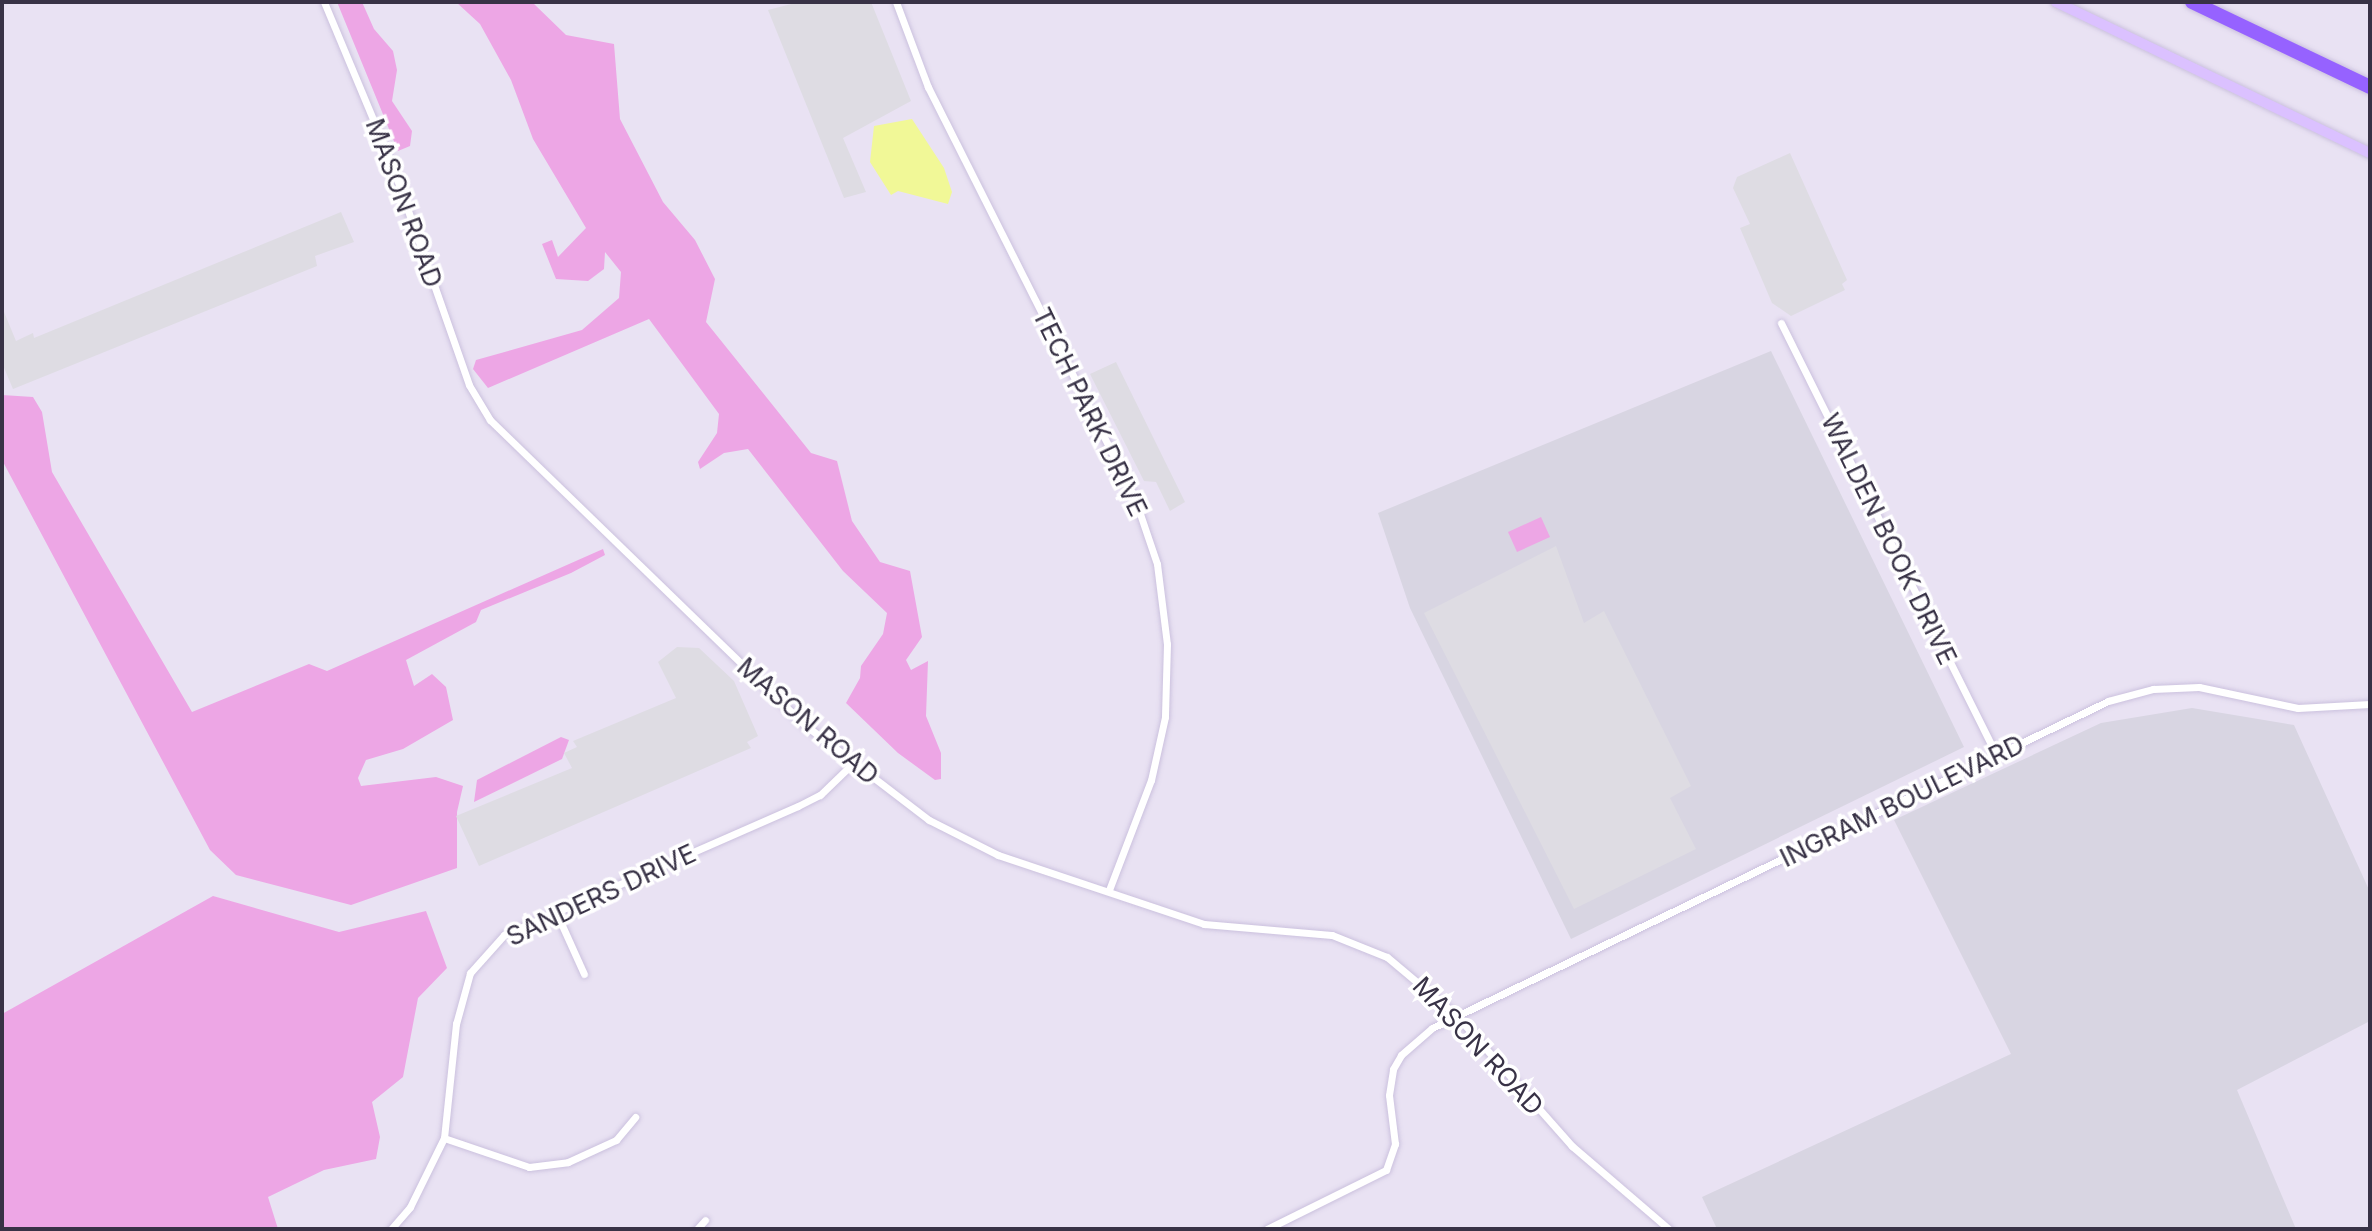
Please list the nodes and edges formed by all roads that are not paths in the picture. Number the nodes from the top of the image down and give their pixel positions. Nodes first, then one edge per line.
1 (324, 2) edge
2 (896, 2) edge
3 (2056, 2) edge
4 (2192, 2) edge
5 (2370, 87) edge
6 (2370, 153) edge
7 (1781, 323) dead end
8 (2370, 704) edge
9 (1996, 755) junction
10 (851, 765) junction
11 (1109, 890) junction
12 (556, 912) junction
13 (584, 974) dead end
14 (1456, 1015) junction
15 (635, 1117) dead end
16 (444, 1138) junction
17 (705, 1220) dead end
18 (391, 1229) edge
19 (697, 1229) edge
20 (1267, 1229) edge
21 (1669, 1229) edge

1 - 10 street, MASON ROAD
2 - 11 street, TECH PARK DRIVE
3 - 6 street
4 - 5 highway
7 - 9 street, WALDEN BOOK DRIVE
8 - 9 street, INGRAM BOULEVARD
9 - 14 street, INGRAM BOULEVARD
10 - 11 street, MASON ROAD
10 - 12 street, SANDERS DRIVE
11 - 14 street, MASON ROAD
12 - 13 street
12 - 16 street, SANDERS DRIVE
14 - 20 street, INGRAM BOULEVARD
14 - 21 street, MASON ROAD
15 - 16 street
16 - 18 street, SANDERS DRIVE
17 - 19 street

